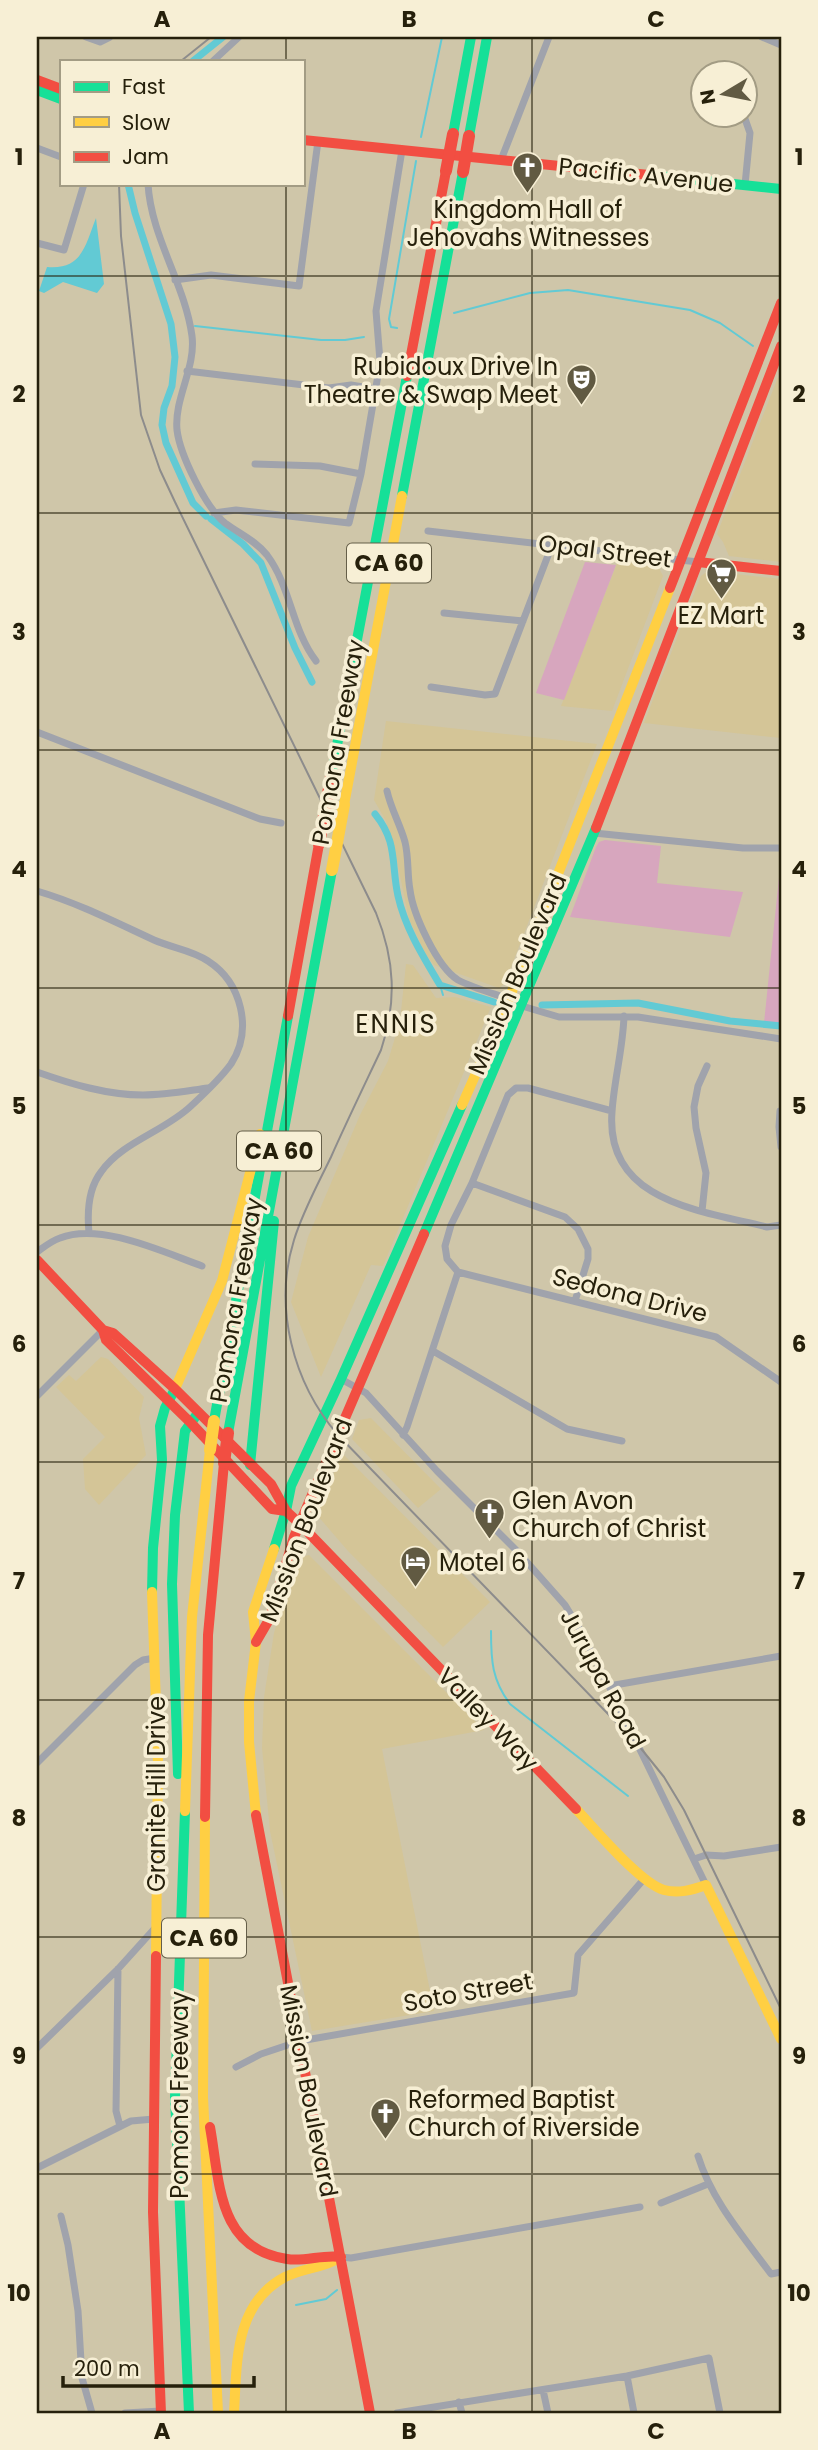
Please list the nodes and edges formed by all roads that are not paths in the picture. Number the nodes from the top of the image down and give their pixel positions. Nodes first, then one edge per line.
1 (86, 37) edge
2 (110, 37) edge
3 (239, 37) edge
4 (471, 37) edge
5 (487, 37) edge
6 (549, 37) edge
7 (762, 37) edge
8 (781, 45) edge
9 (214, 60) edge
10 (37, 80) edge
11 (60, 89) edge
12 (37, 90) edge
13 (60, 99) edge
14 (749, 130) edge
15 (304, 140) edge
16 (318, 141) junction
17 (37, 148) edge
18 (402, 150) junction
19 (60, 157) edge
20 (501, 160) junction
21 (745, 185) junction
22 (83, 186) edge
23 (148, 186) edge
24 (781, 189) edge
25 (37, 243) edge
26 (176, 280) junction
27 (781, 303) edge
28 (781, 346) edge
29 (187, 371) junction
30 (375, 389) junction
31 (256, 464) dead end
32 (361, 474) junction
33 (214, 513) junction
34 (428, 531) dead end
35 (552, 545) junction
36 (682, 560) junction
37 (698, 562) junction
38 (781, 571) edge
39 (444, 613) dead end
40 (523, 621) junction
41 (316, 661) dead end
42 (431, 687) dead end
43 (37, 733) edge
44 (387, 791) dead end
45 (281, 823) dead end
46 (594, 833) junction
47 (781, 848) edge
48 (37, 891) edge
49 (509, 999) junction
50 (522, 1006) junction
51 (624, 1016) junction
52 (781, 1039) edge
53 (708, 1066) dead end
54 (37, 1072) edge
55 (208, 1088) junction
56 (612, 1111) junction
57 (780, 1111) edge
58 (269, 1115) junction
59 (284, 1124) junction
60 (781, 1147) edge
61 (472, 1183) junction
62 (702, 1211) junction
63 (781, 1225) edge
64 (89, 1233) junction
65 (37, 1252) edge
66 (37, 1259) edge
67 (202, 1266) dead end
68 (458, 1272) junction
69 (576, 1301) junction
70 (103, 1330) junction
71 (433, 1351) junction
72 (341, 1379) junction
73 (781, 1382) edge
74 (358, 1388) junction
75 (172, 1395) junction
76 (37, 1396) edge
77 (195, 1418) junction
78 (402, 1435) junction
79 (622, 1441) dead end
80 (250, 1465) junction
81 (286, 1511) junction
82 (300, 1524) junction
83 (256, 1642) junction
84 (781, 1656) edge
85 (155, 1658) junction
86 (609, 1686) junction
87 (37, 1763) edge
88 (182, 1847) junction
89 (781, 1847) edge
90 (694, 1859) junction
91 (643, 1879) junction
92 (706, 1885) junction
93 (155, 1928) junction
94 (118, 1969) junction
95 (781, 2039) edge
96 (300, 2041) junction
97 (37, 2048) edge
98 (236, 2067) dead end
99 (203, 2097) junction
100 (153, 2119) junction
101 (120, 2126) junction
102 (698, 2156) dead end
103 (37, 2168) edge
104 (708, 2184) junction
105 (661, 2203) dead end
106 (640, 2207) dead end
107 (61, 2216) dead end
108 (341, 2258) junction
109 (781, 2272) edge
110 (627, 2376) junction
111 (544, 2390) junction
112 (460, 2402) junction
113 (161, 2412) edge
114 (92, 2413) edge
115 (125, 2413) edge
116 (189, 2413) edge
117 (218, 2413) edge
118 (234, 2413) edge
119 (370, 2413) edge
120 (397, 2413) edge
121 (462, 2413) edge
122 (548, 2413) edge
123 (634, 2413) edge
124 (720, 2413) edge

1 - 2 street
3 - 9 street
4 - 58 main road, Pomona Freeway / CA 60, bridge
5 - 59 main road, Pomona Freeway / CA 60, bridge
6 - 20 street
7 - 8 street
10 - 11 main road
12 - 13 main road
14 - 21 street
15 - 16 main road, Pacific Avenue
16 - 18 main road, Pacific Avenue
16 - 26 street
17 - 19 street
18 - 20 main road, Pacific Avenue
18 - 30 street
20 - 21 main road, Pacific Avenue
21 - 24 main road, Pacific Avenue
22 - 25 street
23 - 26 street
26 - 29 street
27 - 36 main road, Mission Boulevard
28 - 37 main road, Mission Boulevard
29 - 30 street
29 - 33 street
30 - 32 street
31 - 32 street
32 - 33 street
33 - 41 street
34 - 35 street, Opal Street
35 - 36 street, Opal Street
35 - 40 street
36 - 37 street, Opal Street
36 - 49 main road, Mission Boulevard
37 - 38 main road, Opal Street
37 - 46 main road, Mission Boulevard
39 - 40 street
40 - 42 street
43 - 45 street
44 - 49 street
46 - 47 street
46 - 50 main road, Mission Boulevard
48 - 55 street
49 - 50 main road
49 - 72 main road, Mission Boulevard
50 - 51 street
50 - 74 main road, Mission Boulevard
51 - 52 street
51 - 56 street
53 - 62 street
54 - 55 street
55 - 64 street
56 - 61 street
56 - 62 street
57 - 60 street
58 - 75 main road, Granite Hill Drive
58 - 88 main road, Pomona Freeway / CA 60, bridge
59 - 80 main road
59 - 99 main road, Pomona Freeway / CA 60, bridge
61 - 68 street
61 - 69 street
62 - 63 street
64 - 65 street
64 - 67 street
66 - 70 main road, Valley Way
68 - 69 street, Sedona Drive
68 - 71 street
69 - 73 street, Sedona Drive
70 - 75 main road, Valley Way
70 - 76 street
71 - 78 street
71 - 79 street
72 - 74 street, Jurupa Road
72 - 81 main road, Mission Boulevard
74 - 78 street, Jurupa Road
74 - 82 main road, Mission Boulevard
75 - 77 main road, Valley Way
75 - 85 main road, Granite Hill Drive
77 - 80 main road, Valley Way
77 - 81 main road, Valley Way
77 - 88 main road
78 - 86 street, Jurupa Road
80 - 81 main road, Valley Way
81 - 82 main road, Valley Way
81 - 83 main road, Mission Boulevard
82 - 83 main road, Mission Boulevard
82 - 91 main road, Valley Way
83 - 96 main road, Mission Boulevard
84 - 86 street
85 - 87 street
85 - 93 main road, Granite Hill Drive
86 - 90 street, Jurupa Road
88 - 116 main road, Pomona Freeway / CA 60
89 - 90 street
90 - 92 street, Jurupa Road
91 - 92 main road, Valley Way
91 - 96 street, Soto Street
92 - 95 main road, Jurupa Road
93 - 94 street
93 - 100 main road, Granite Hill Drive
94 - 97 street
94 - 101 street
96 - 98 street, Soto Street
96 - 108 main road, Mission Boulevard
99 - 108 main road
99 - 117 main road, Pomona Freeway / CA 60
100 - 101 street
100 - 113 main road, Granite Hill Drive
101 - 103 street
102 - 104 street
104 - 105 street
104 - 109 street
106 - 108 street
107 - 114 street
108 - 118 main road
108 - 119 main road, Mission Boulevard
110 - 111 street
110 - 123 street
110 - 124 street
111 - 112 street
111 - 122 street
112 - 120 street
112 - 121 street
113 - 115 street

